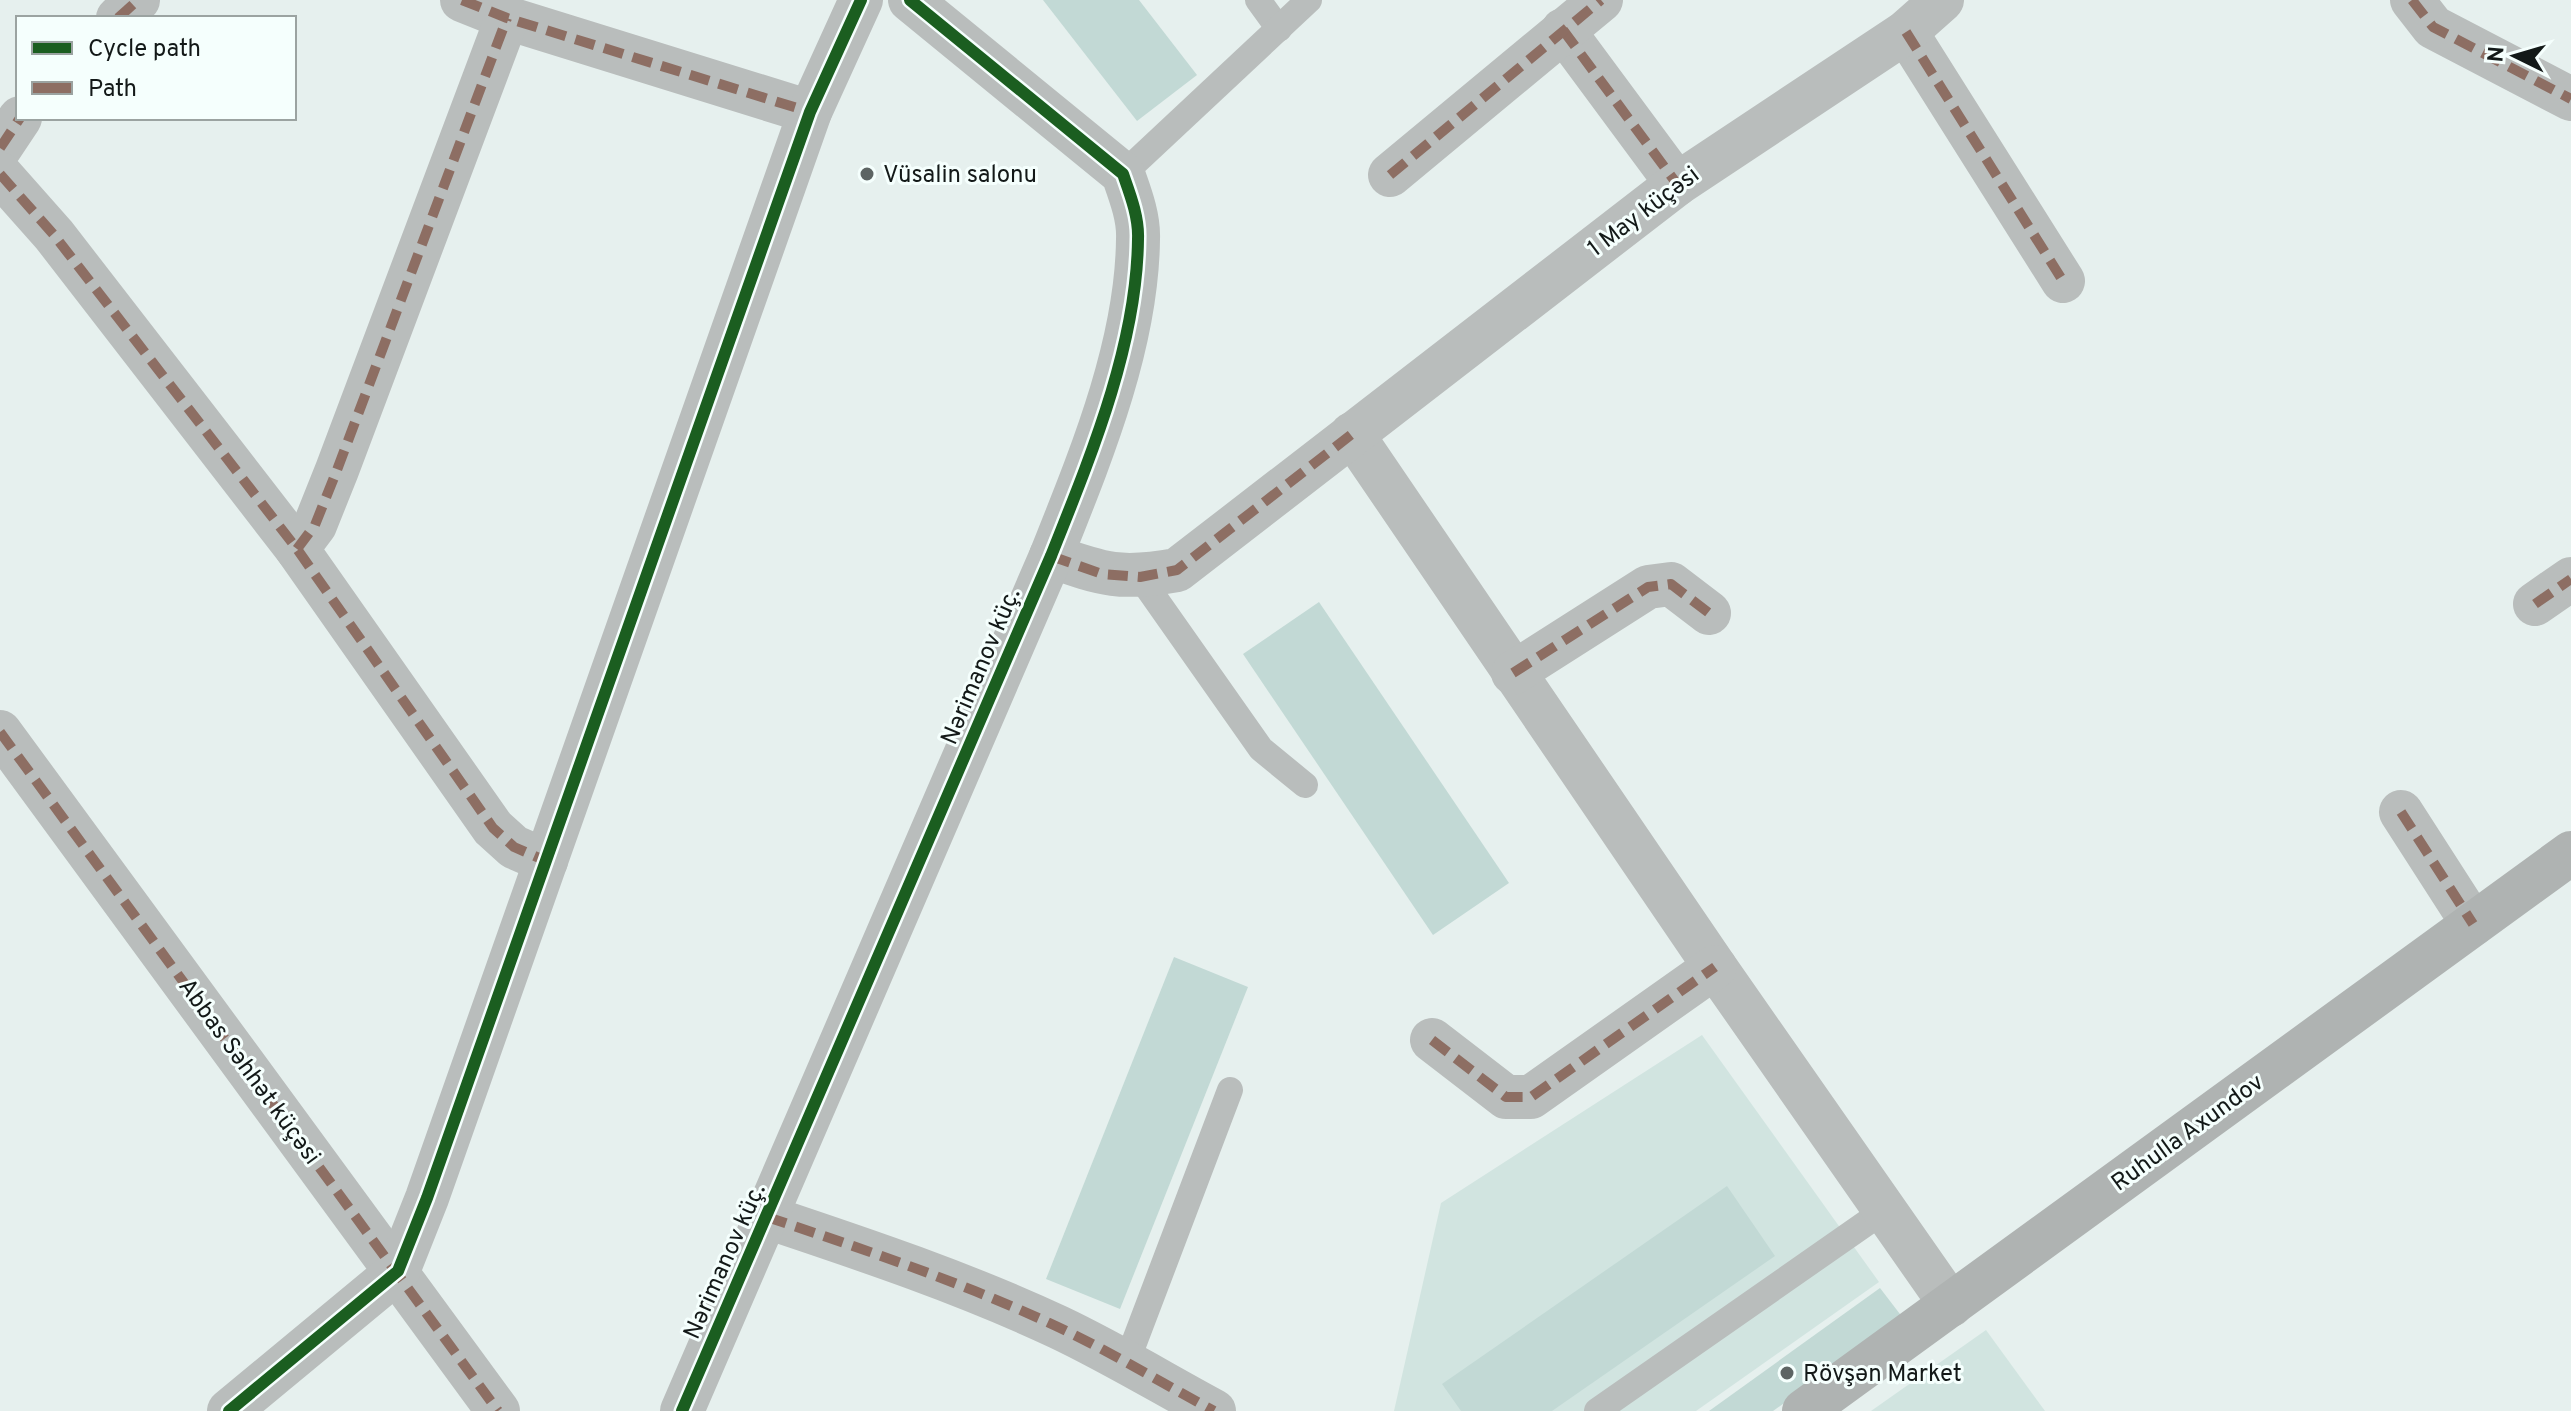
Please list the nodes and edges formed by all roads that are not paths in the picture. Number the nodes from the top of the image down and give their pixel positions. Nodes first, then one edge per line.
1 (138, 0) edge
2 (462, 0) edge
3 (861, 0) edge
4 (910, 0) edge
5 (1258, 0) edge
6 (1309, 0) edge
7 (1601, 0) edge
8 (1942, 0) edge
9 (2412, 0) edge
10 (120, 16) edge
11 (507, 18) junction
12 (1279, 29) junction
13 (1563, 30) junction
14 (1906, 32) junction
15 (2571, 99) edge
16 (810, 112) junction
17 (19, 120) edge
18 (0, 148) edge
19 (0, 174) edge
20 (1123, 174) junction
21 (1390, 175) dead end
22 (1677, 184) junction
23 (2063, 281) dead end
24 (1352, 434) junction
25 (297, 549) junction
26 (1051, 556) junction
27 (1140, 577) junction
28 (2571, 579) edge
29 (2535, 604) dead end
30 (1709, 613) dead end
31 (1513, 673) junction
32 (1, 735) edge
33 (1305, 785) dead end
34 (2401, 812) dead end
35 (2571, 853) edge
36 (546, 861) junction
37 (2473, 924) junction
38 (1715, 967) junction
39 (1432, 1040) dead end
40 (1230, 1090) dead end
41 (1885, 1210) junction
42 (767, 1217) junction
43 (398, 1271) junction
44 (1951, 1305) junction
45 (1126, 1364) junction
46 (229, 1411) edge
47 (498, 1411) edge
48 (682, 1411) edge
49 (1214, 1411) edge
50 (1597, 1411) edge
51 (1804, 1411) edge

1 - 10 street
2 - 11 street
3 - 16 street
4 - 20 street
5 - 12 lane
6 - 12 lane
7 - 13 street
8 - 14 street, 1 May küçəsi
9 - 15 street
11 - 16 street
11 - 25 street
12 - 20 lane
13 - 21 street
13 - 22 street
14 - 22 street, 1 May küçəsi
14 - 23 street
16 - 36 street
17 - 18 street
19 - 25 street
20 - 26 street, Nərimanov küç.
22 - 24 street, 1 May küçəsi
24 - 27 street, 1 May küçəsi
24 - 31 street
25 - 36 street
26 - 27 street, 1 May küçəsi
26 - 42 street, Nərimanov küç.
27 - 33 lane
28 - 29 street
30 - 31 street
31 - 38 street
32 - 43 street, Abbas Səhhət küçəsi
34 - 37 street
35 - 37 street, Ruhulla Axundov
36 - 43 street
37 - 44 street, Ruhulla Axundov
38 - 39 street
38 - 41 street
40 - 45 lane
41 - 44 street
41 - 50 lane
42 - 45 street
42 - 48 street, Nərimanov küç.
43 - 46 street
43 - 47 street, Abbas Səhhət küçəsi
44 - 51 street, Ruhulla Axundov
45 - 49 street

